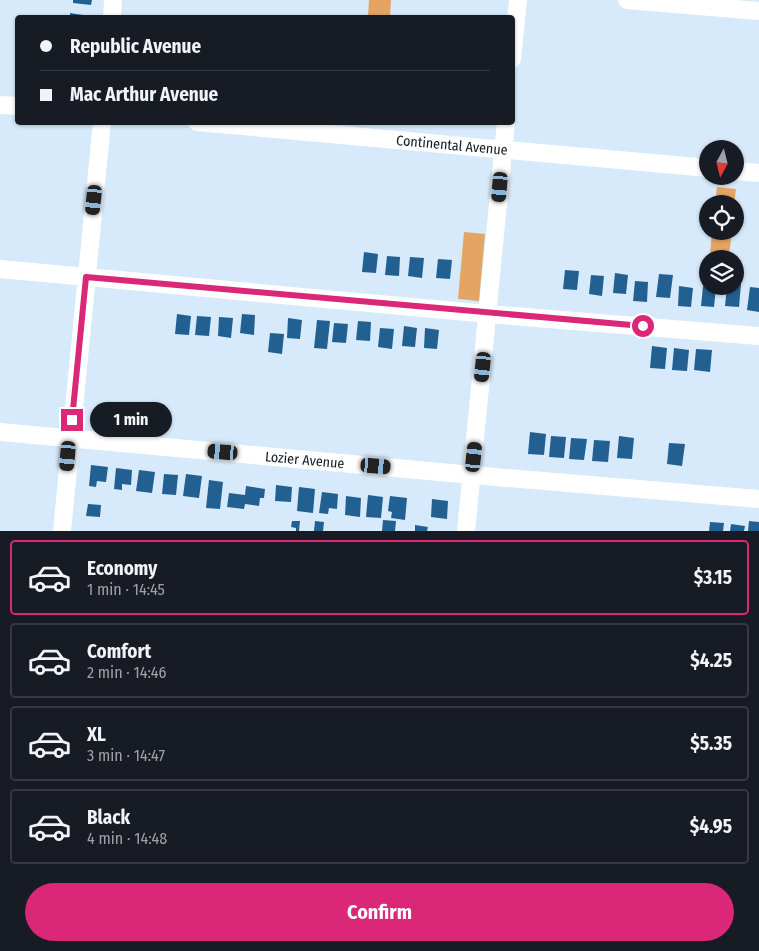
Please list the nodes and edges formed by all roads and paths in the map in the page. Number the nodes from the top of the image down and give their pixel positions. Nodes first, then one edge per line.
1 (113, 0) edge
2 (518, 0) edge
3 (627, 0) edge
4 (759, 11) edge
5 (112, 15) edge
6 (515, 30) edge
7 (0, 105) edge
8 (15, 106) edge
9 (102, 125) edge
10 (229, 125) edge
11 (506, 125) edge
12 (504, 151) junction
13 (699, 167) edge
14 (744, 172) edge
15 (759, 173) edge
16 (0, 269) edge
17 (86, 277) junction
18 (488, 314) junction
19 (759, 336) edge
20 (0, 432) edge
21 (70, 438) junction
22 (472, 475) junction
23 (759, 499) edge
24 (62, 531) edge
25 (466, 531) edge

1 - 5 street
2 - 6 street
3 - 4 street
7 - 8 street
9 - 17 street
10 - 12 street, Continental Avenue
11 - 12 street
12 - 13 street, Continental Avenue
12 - 18 street
14 - 15 street
16 - 17 street
17 - 18 street
17 - 21 street
18 - 19 street
18 - 22 street
20 - 21 street, Lozier Avenue
21 - 22 street, Lozier Avenue
21 - 24 street
22 - 23 street, Lozier Avenue
22 - 25 street

